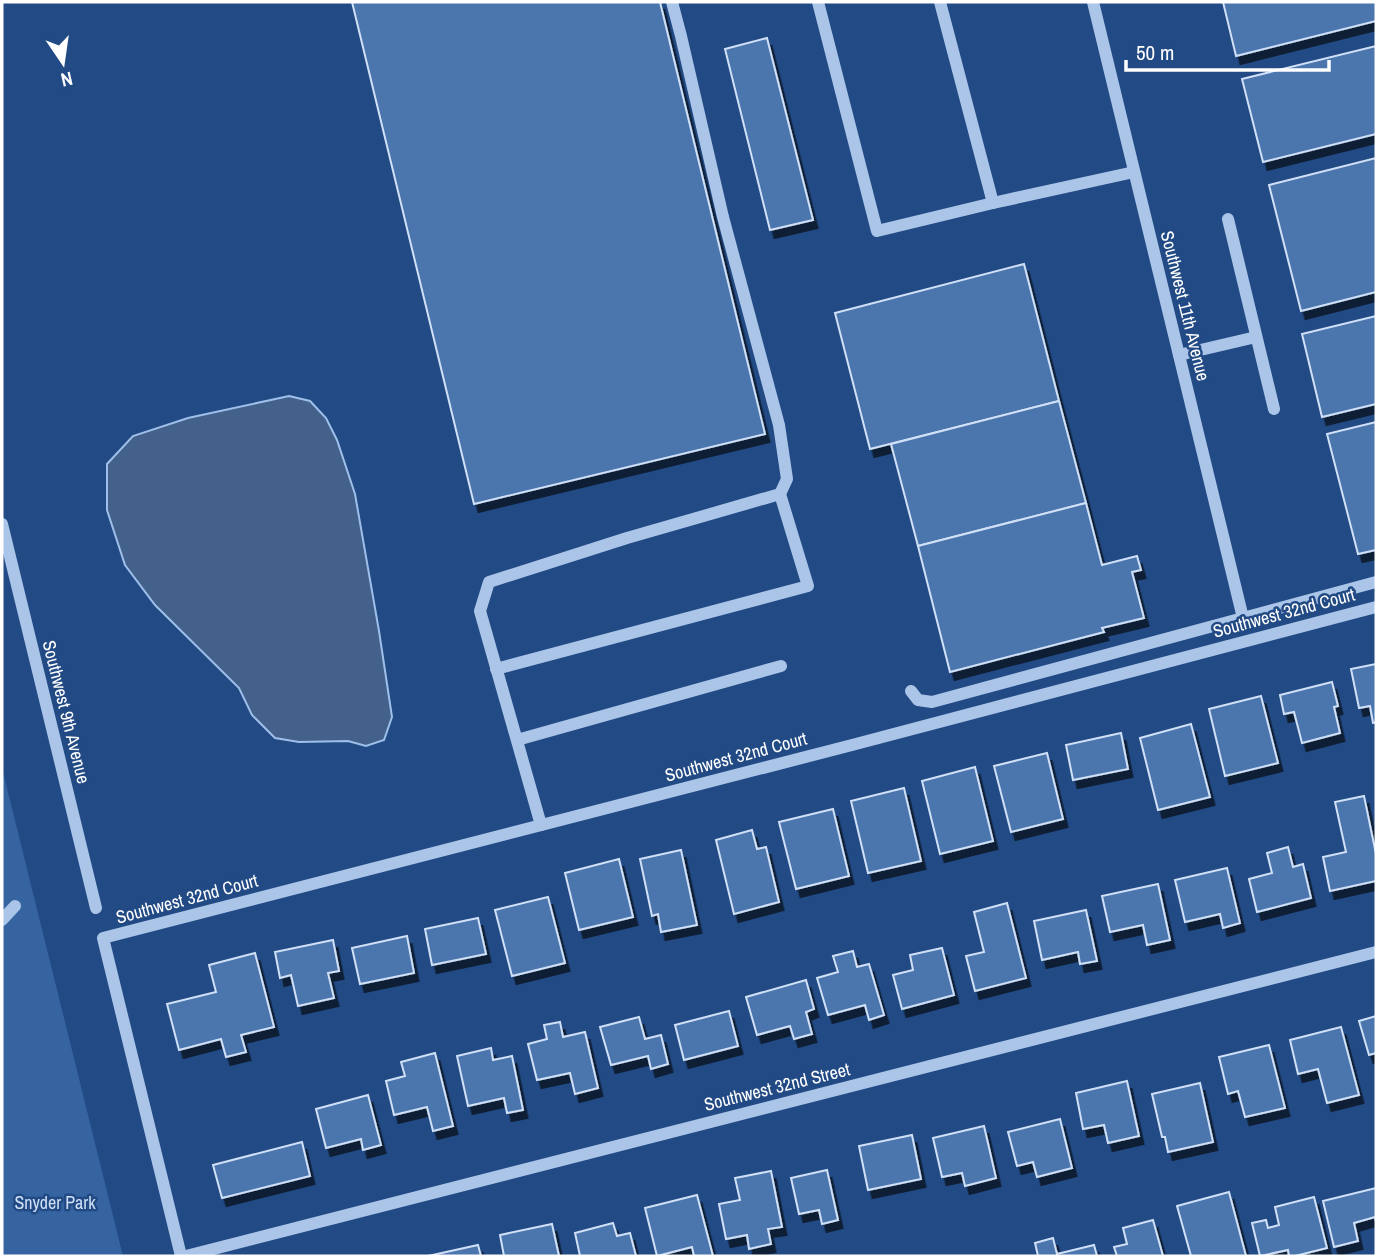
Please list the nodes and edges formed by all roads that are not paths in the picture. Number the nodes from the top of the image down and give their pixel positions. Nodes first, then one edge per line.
1 (672, 2) edge
2 (818, 2) edge
3 (940, 2) edge
4 (1093, 2) edge
5 (1134, 172) junction
6 (993, 203) junction
7 (1228, 219) dead end
8 (1256, 337) junction
9 (1179, 355) junction
10 (1274, 409) dead end
11 (780, 494) junction
12 (2, 524) edge
13 (1376, 582) edge
14 (1376, 607) edge
15 (1243, 618) junction
16 (781, 666) dead end
17 (496, 669) junction
18 (911, 691) dead end
19 (517, 740) junction
20 (541, 825) junction
21 (15, 906) dead end
22 (96, 908) dead end
23 (2, 920) edge
24 (1376, 952) edge
25 (181, 1256) edge
26 (186, 1256) edge

1 - 11 street
2 - 6 street
3 - 6 street
4 - 5 street, Southwest 11th Avenue
5 - 6 street
5 - 9 street, Southwest 11th Avenue
7 - 8 street
8 - 9 street
8 - 10 street
9 - 15 street, Southwest 11th Avenue
11 - 17 street
11 - 17 street
12 - 22 street, Southwest 9th Avenue
13 - 15 street, Southwest 32nd Court
14 - 20 street, Southwest 32nd Court
15 - 18 street, Southwest 32nd Court
16 - 19 street
17 - 19 street
19 - 20 street
20 - 25 street, Southwest 32nd Court
21 - 23 street
24 - 26 street, Southwest 32nd Street

